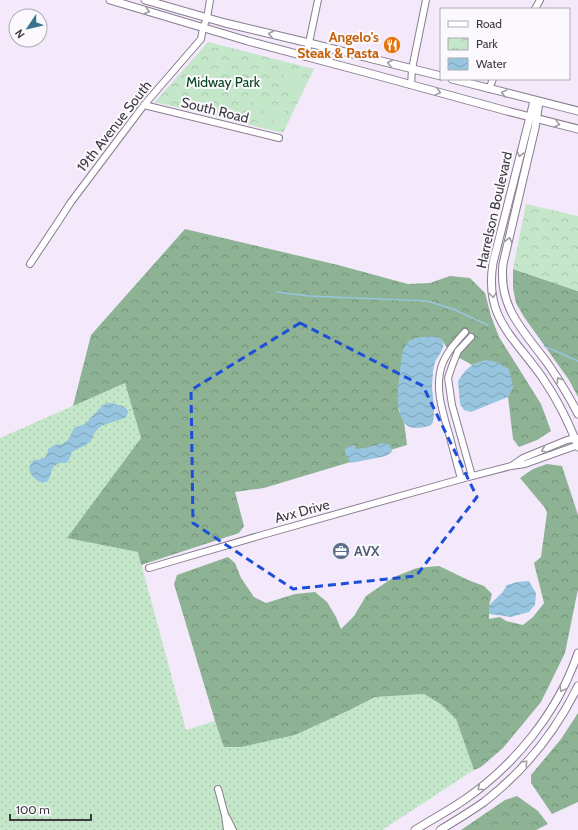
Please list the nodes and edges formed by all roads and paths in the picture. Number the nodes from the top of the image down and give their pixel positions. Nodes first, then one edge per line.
1 (110, 0) edge
2 (145, 0) edge
3 (210, 0) edge
4 (318, 0) edge
5 (426, 0) edge
6 (207, 18) junction
7 (203, 28) junction
8 (309, 43) junction
9 (306, 57) junction
10 (412, 69) junction
11 (440, 76) edge
12 (456, 80) edge
13 (492, 80) edge
14 (411, 85) junction
15 (489, 89) junction
16 (536, 101) junction
17 (144, 105) junction
18 (578, 112) edge
19 (533, 118) junction
20 (578, 129) edge
21 (279, 138) dead end
22 (30, 264) dead end
23 (465, 332) dead end
24 (471, 337) dead end
25 (452, 408) junction
26 (442, 410) junction
27 (578, 414) edge
28 (577, 443) edge
29 (472, 476) junction
30 (461, 479) junction
31 (149, 568) dead end
32 (578, 653) edge
33 (578, 686) edge
34 (218, 789) dead end
35 (225, 815) junction
36 (227, 830) edge
37 (233, 830) edge
38 (415, 830) edge
39 (440, 830) edge

1 -> 7 main road
2 - 6 main road
3 - 6 street, 19th Avenue South
4 - 8 street
5 - 10 street
6 - 7 street, 19th Avenue South
8 -> 6 main road
7 - 9 main road
7 - 17 street, 19th Avenue South
8 - 9 street
10 -> 8 main road
9 - 14 main road
10 - 11 main road
10 - 14 street
12 - 15 main road
13 - 15 street
14 -> 19 main road
16 -> 15 main road
16 - 18 main road
16 - 19 main road, Harrelson Boulevard
17 - 21 street, South Road
17 - 22 street, 19th Avenue South
19 -> 20 main road
27 -> 19 main road, Harrelson Boulevard
19 -> 28 main road, Harrelson Boulevard
23 - 26 street
24 - 25 street
25 - 26 street
25 - 29 street
26 - 30 street
28 - 29 street, Avx Drive
29 - 30 street, Avx Drive
30 - 31 street, Avx Drive
32 -> 38 main road
39 -> 33 main road
34 - 35 street
35 - 36 street
35 - 37 street

